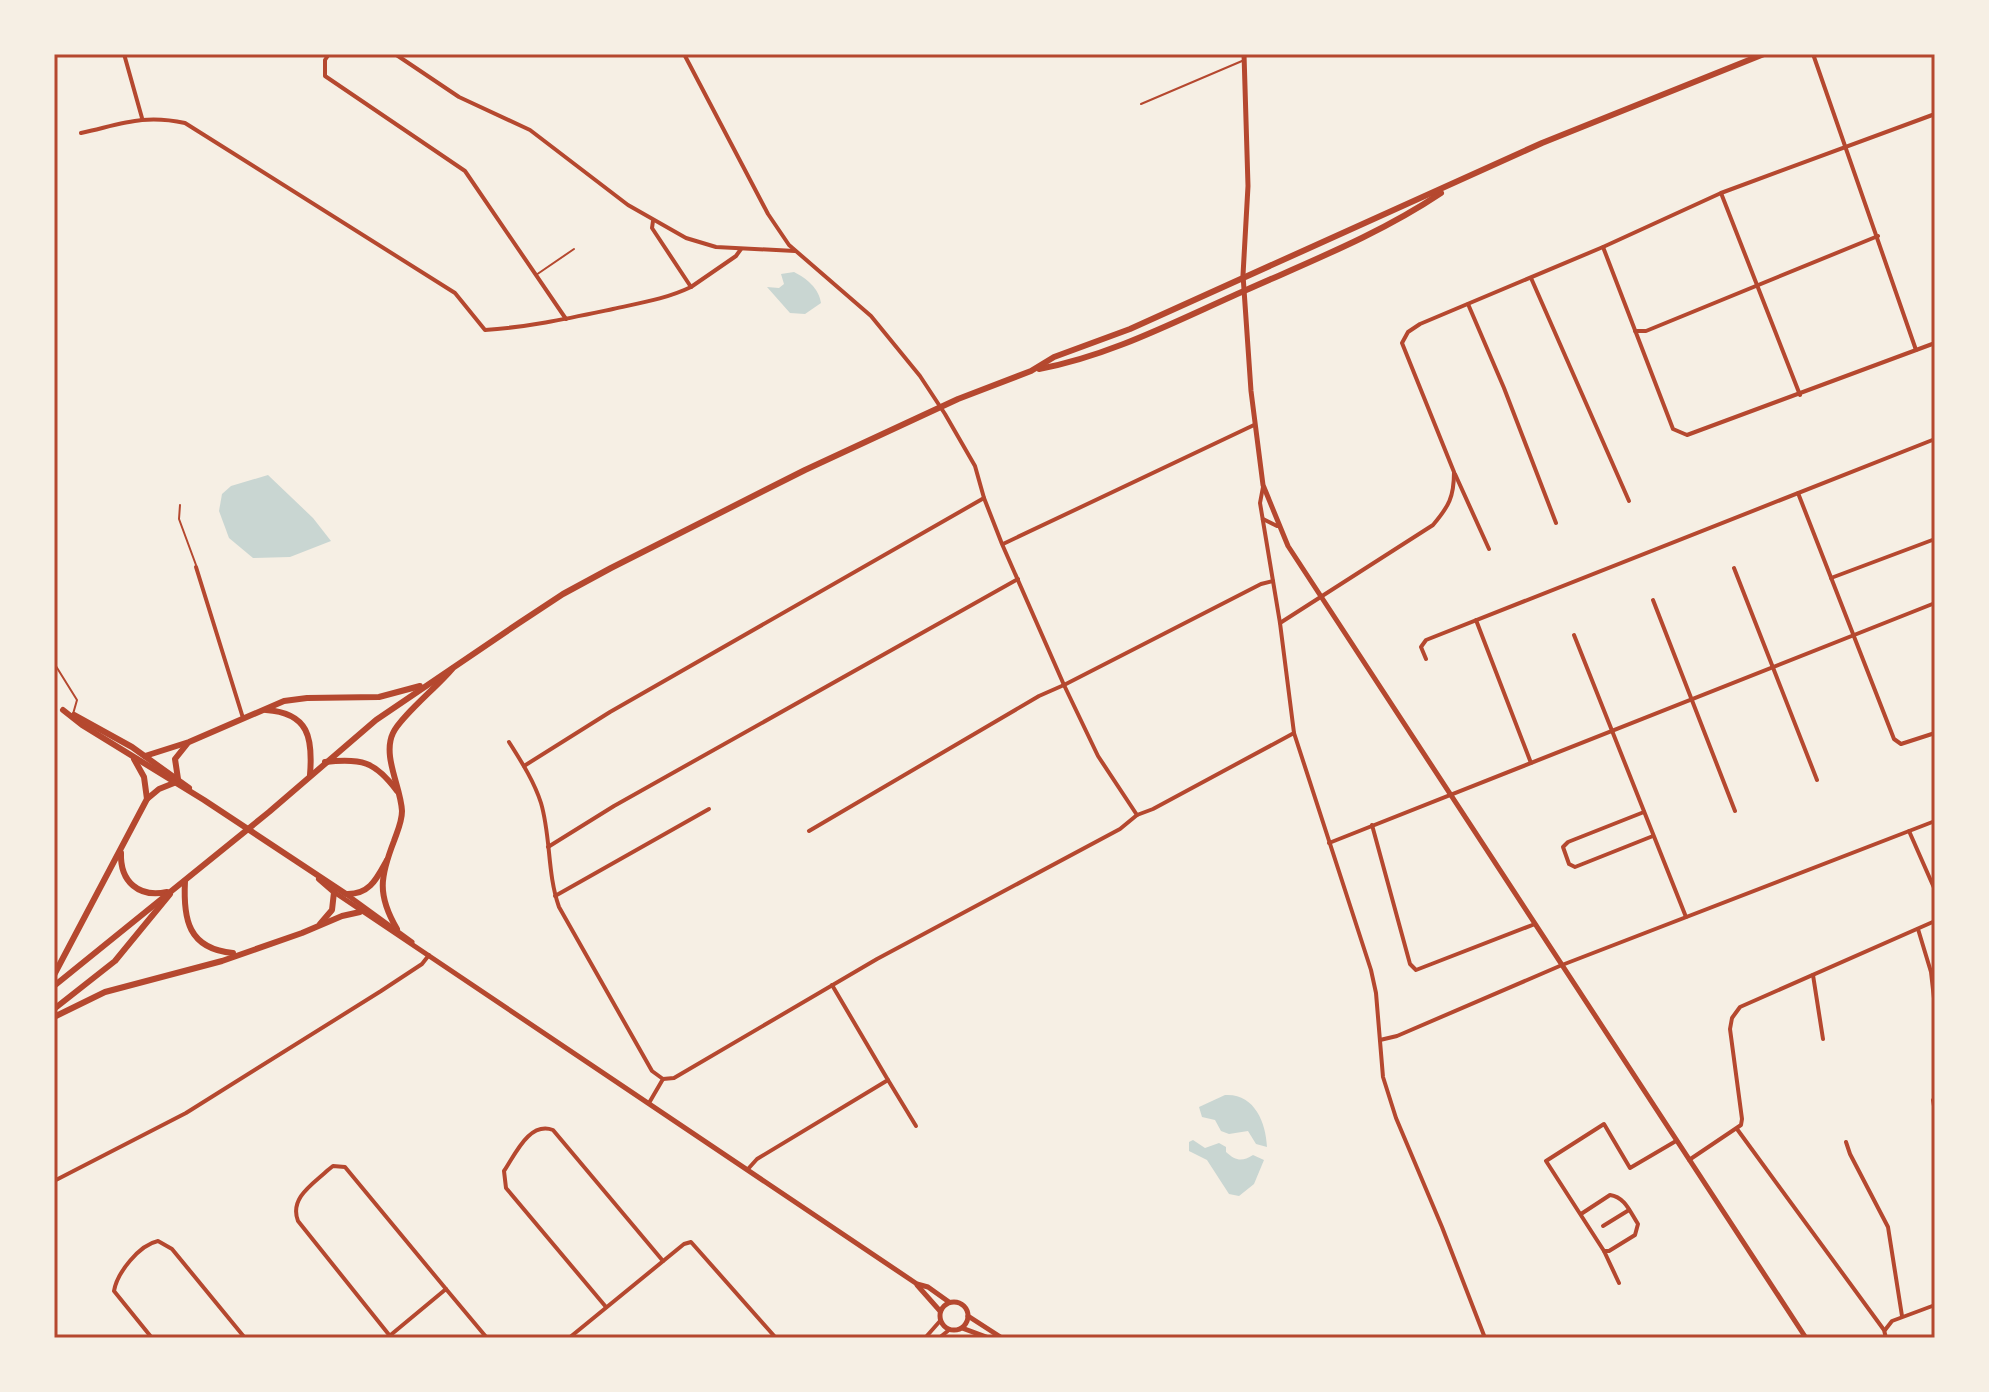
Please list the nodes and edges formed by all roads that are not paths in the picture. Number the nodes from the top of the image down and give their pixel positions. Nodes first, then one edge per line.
1 (124, 54) edge
2 (329, 54) edge
3 (395, 54) edge
4 (684, 54) edge
5 (1764, 54) edge
6 (1813, 54) edge
7 (1244, 58) edge
8 (1141, 104) dead end
9 (1935, 114) edge
10 (142, 118) junction
11 (81, 133) dead end
12 (1847, 146) junction
13 (1451, 186) junction
14 (1721, 193) junction
15 (653, 221) junction
16 (1878, 236) junction
17 (1603, 247) junction
18 (574, 249) dead end
19 (741, 249) junction
20 (795, 251) junction
21 (535, 275) junction
22 (1243, 278) junction
23 (1531, 278) junction
24 (1758, 285) junction
25 (691, 287) junction
26 (1245, 290) junction
27 (1468, 304) junction
28 (566, 319) junction
29 (1635, 331) junction
30 (1935, 343) edge
31 (1916, 350) junction
32 (1031, 371) junction
33 (1800, 395) junction
34 (940, 408) junction
35 (1254, 425) junction
36 (1935, 439) edge
37 (1454, 472) junction
38 (1263, 485) junction
39 (1798, 493) junction
40 (984, 498) junction
41 (1629, 501) dead end
42 (180, 505) dead end
43 (1263, 519) junction
44 (1556, 523) dead end
45 (1277, 526) junction
46 (1935, 539) edge
47 (1002, 544) junction
48 (1489, 549) dead end
49 (196, 567) joint
50 (1734, 568) dead end
51 (1831, 578) junction
52 (1018, 579) junction
53 (1273, 581) junction
54 (1321, 596) junction
55 (1653, 600) dead end
56 (1935, 603) edge
57 (1476, 620) junction
58 (1280, 623) junction
59 (1574, 635) dead end
60 (1853, 636) junction
61 (1426, 659) dead end
62 (54, 663) edge
63 (457, 663) junction
64 (1773, 667) junction
65 (1064, 685) junction
66 (424, 686) junction
67 (1692, 699) junction
68 (54, 704) edge
69 (63, 710) junction
70 (262, 710) junction
71 (73, 714) junction
72 (243, 718) junction
73 (1612, 731) junction
74 (1294, 733) junction
75 (1935, 733) edge
76 (189, 742) junction
77 (509, 742) dead end
78 (132, 756) junction
79 (145, 756) junction
80 (325, 762) junction
81 (1531, 763) junction
82 (524, 766) junction
83 (310, 776) junction
84 (1817, 780) dead end
85 (176, 781) junction
86 (398, 793) junction
87 (1450, 795) junction
88 (147, 799) junction
89 (709, 809) dead end
90 (1735, 811) dead end
91 (1644, 812) junction
92 (1137, 815) junction
93 (1935, 821) edge
94 (1372, 825) junction
95 (809, 831) dead end
96 (1909, 831) junction
97 (1653, 836) junction
98 (1329, 843) junction
99 (548, 847) junction
100 (122, 849) junction
101 (387, 860) junction
102 (311, 872) junction
103 (186, 880) junction
104 (1935, 890) edge
105 (172, 891) junction
106 (334, 892) junction
107 (346, 894) junction
108 (555, 896) junction
109 (360, 912) junction
110 (1686, 917) junction
111 (1935, 921) edge
112 (1535, 924) junction
113 (317, 926) junction
114 (397, 929) junction
115 (1918, 929) junction
116 (422, 951) junction
117 (237, 954) junction
118 (429, 955) junction
119 (1562, 965) junction
120 (1813, 974) junction
121 (54, 975) edge
122 (832, 985) junction
123 (54, 986) edge
124 (1935, 1007) edge
125 (54, 1009) edge
126 (54, 1017) edge
127 (1823, 1039) dead end
128 (1380, 1040) junction
129 (663, 1079) junction
130 (888, 1080) junction
131 (1933, 1100) edge
132 (649, 1103) junction
133 (1935, 1112) edge
134 (916, 1126) dead end
135 (1737, 1129) junction
136 (1676, 1141) junction
137 (1846, 1142) dead end
138 (1689, 1160) junction
139 (747, 1169) junction
140 (54, 1181) edge
141 (1629, 1210) junction
142 (1581, 1214) junction
143 (1603, 1226) dead end
144 (1604, 1251) junction
145 (663, 1261) junction
146 (1619, 1283) dead end
147 (917, 1284) junction
148 (446, 1289) junction
149 (949, 1302) junction
150 (1935, 1305) edge
151 (606, 1307) junction
152 (940, 1311) junction
153 (968, 1316) junction
154 (1902, 1316) junction
155 (940, 1321) junction
156 (962, 1328) junction
157 (949, 1330) junction
158 (1884, 1330) junction
159 (388, 1337) edge
160 (773, 1337) edge
161 (152, 1338) edge
162 (245, 1338) edge
163 (487, 1338) edge
164 (569, 1338) edge
165 (925, 1338) edge
166 (939, 1338) edge
167 (989, 1338) edge
168 (1002, 1338) edge
169 (1485, 1338) edge
170 (1806, 1338) edge
171 (1886, 1338) edge

1 - 10 street
2 - 21 street
3 - 15 street
4 - 20 street
5 - 13 main road
6 - 12 street
7 - 8 lane
7 - 22 street
9 - 12 street
10 - 11 street
10 - 28 street
12 - 14 street
12 - 16 street
13 - 22 main road
13 - 26 main road
14 - 17 street
14 - 24 street
15 - 19 street
15 - 25 street
16 - 24 street
16 - 31 street
17 - 23 street
17 - 29 street
18 - 21 lane
19 - 20 street
19 - 25 street
20 - 34 street
21 - 28 street
22 - 26 street
22 - 32 main road
23 - 27 street
23 - 41 street
24 - 29 street
24 - 33 street
25 - 28 street
26 - 32 main road
26 - 35 street
27 - 37 street
27 - 44 street
29 - 33 street
30 - 31 street
31 - 33 street
32 - 34 main road
34 - 40 street
34 - 63 main road
35 - 38 street
35 - 47 street
36 - 39 street
37 - 48 street
37 - 54 street
38 - 43 street
38 - 45 street
39 - 51 street
39 - 57 street
40 - 47 street
40 - 82 street
42 - 49 lane
43 - 45 street
43 - 53 street
45 - 54 street
46 - 51 street
47 - 52 street
49 - 72 street
50 - 64 street
51 - 60 street
52 - 65 street
52 - 99 street
53 - 58 street
53 - 65 street
54 - 58 street
54 - 87 street
55 - 67 street
56 - 60 street
57 - 61 street
57 - 81 street
58 - 74 street
59 - 73 street
60 - 64 street
60 - 75 street
62 - 71 lane
63 - 66 main road
63 - 86 main road
64 - 67 street
64 - 84 street
65 - 92 street
65 - 95 street
66 - 70 main road
66 - 80 main road
67 - 73 street
67 - 90 street
68 - 69 main road
69 - 71 main road
69 - 78 main road
70 - 72 main road
70 - 83 main road
71 - 79 main road
72 - 76 main road
73 - 81 street
73 - 91 street
74 - 92 street
74 - 98 street
76 - 79 main road
76 - 85 main road
77 - 82 street
78 - 85 main road
78 - 88 main road
79 - 85 main road
80 - 83 main road
80 - 86 main road
81 - 87 street
82 - 99 street
83 - 103 main road
85 - 88 main road
85 - 102 main road
86 - 101 main road
87 - 94 street
87 - 112 street
88 - 100 main road
89 - 108 street
91 - 97 street
91 - 97 street
92 - 122 street
93 - 96 street
94 - 98 street
94 - 112 street
96 - 104 street
96 - 110 street
97 - 110 street
98 - 128 street
99 - 108 street
100 - 105 main road
100 - 121 main road
101 - 107 main road
101 - 114 main road
102 - 106 main road
102 - 107 main road
103 - 105 main road
103 - 117 main road
105 - 123 main road
105 - 125 main road
106 - 109 street
106 - 113 main road
107 - 114 street
108 - 129 street
109 - 113 main road
109 - 116 street
110 - 119 street
111 - 115 street
112 - 119 street
113 - 117 main road
114 - 116 street
115 - 120 street
115 - 124 street
116 - 118 street
117 - 126 main road
118 - 132 street
118 - 140 street
119 - 128 street
119 - 136 street
120 - 127 street
120 - 135 street
122 - 129 street
122 - 130 street
128 - 169 street
129 - 132 street
130 - 134 street
130 - 139 street
131 - 133 street
132 - 139 street
135 - 138 street
135 - 158 street
136 - 138 street
136 - 142 street
137 - 154 street
138 - 170 street
139 - 147 street
141 - 142 street
141 - 143 street
141 - 144 street
142 - 144 street
144 - 146 street
145 - 151 street
145 - 151 street
145 - 160 street
147 - 149 street
147 - 152 street
148 - 159 street
148 - 159 street
148 - 163 street
149 - 152 street
149 - 153 street
150 - 154 street
151 - 164 street
152 - 155 street
153 - 156 street
153 - 168 street
154 - 158 street
155 - 157 street
155 - 165 street
156 - 157 street
156 - 167 street
157 - 166 street
158 - 171 street
161 - 162 street

